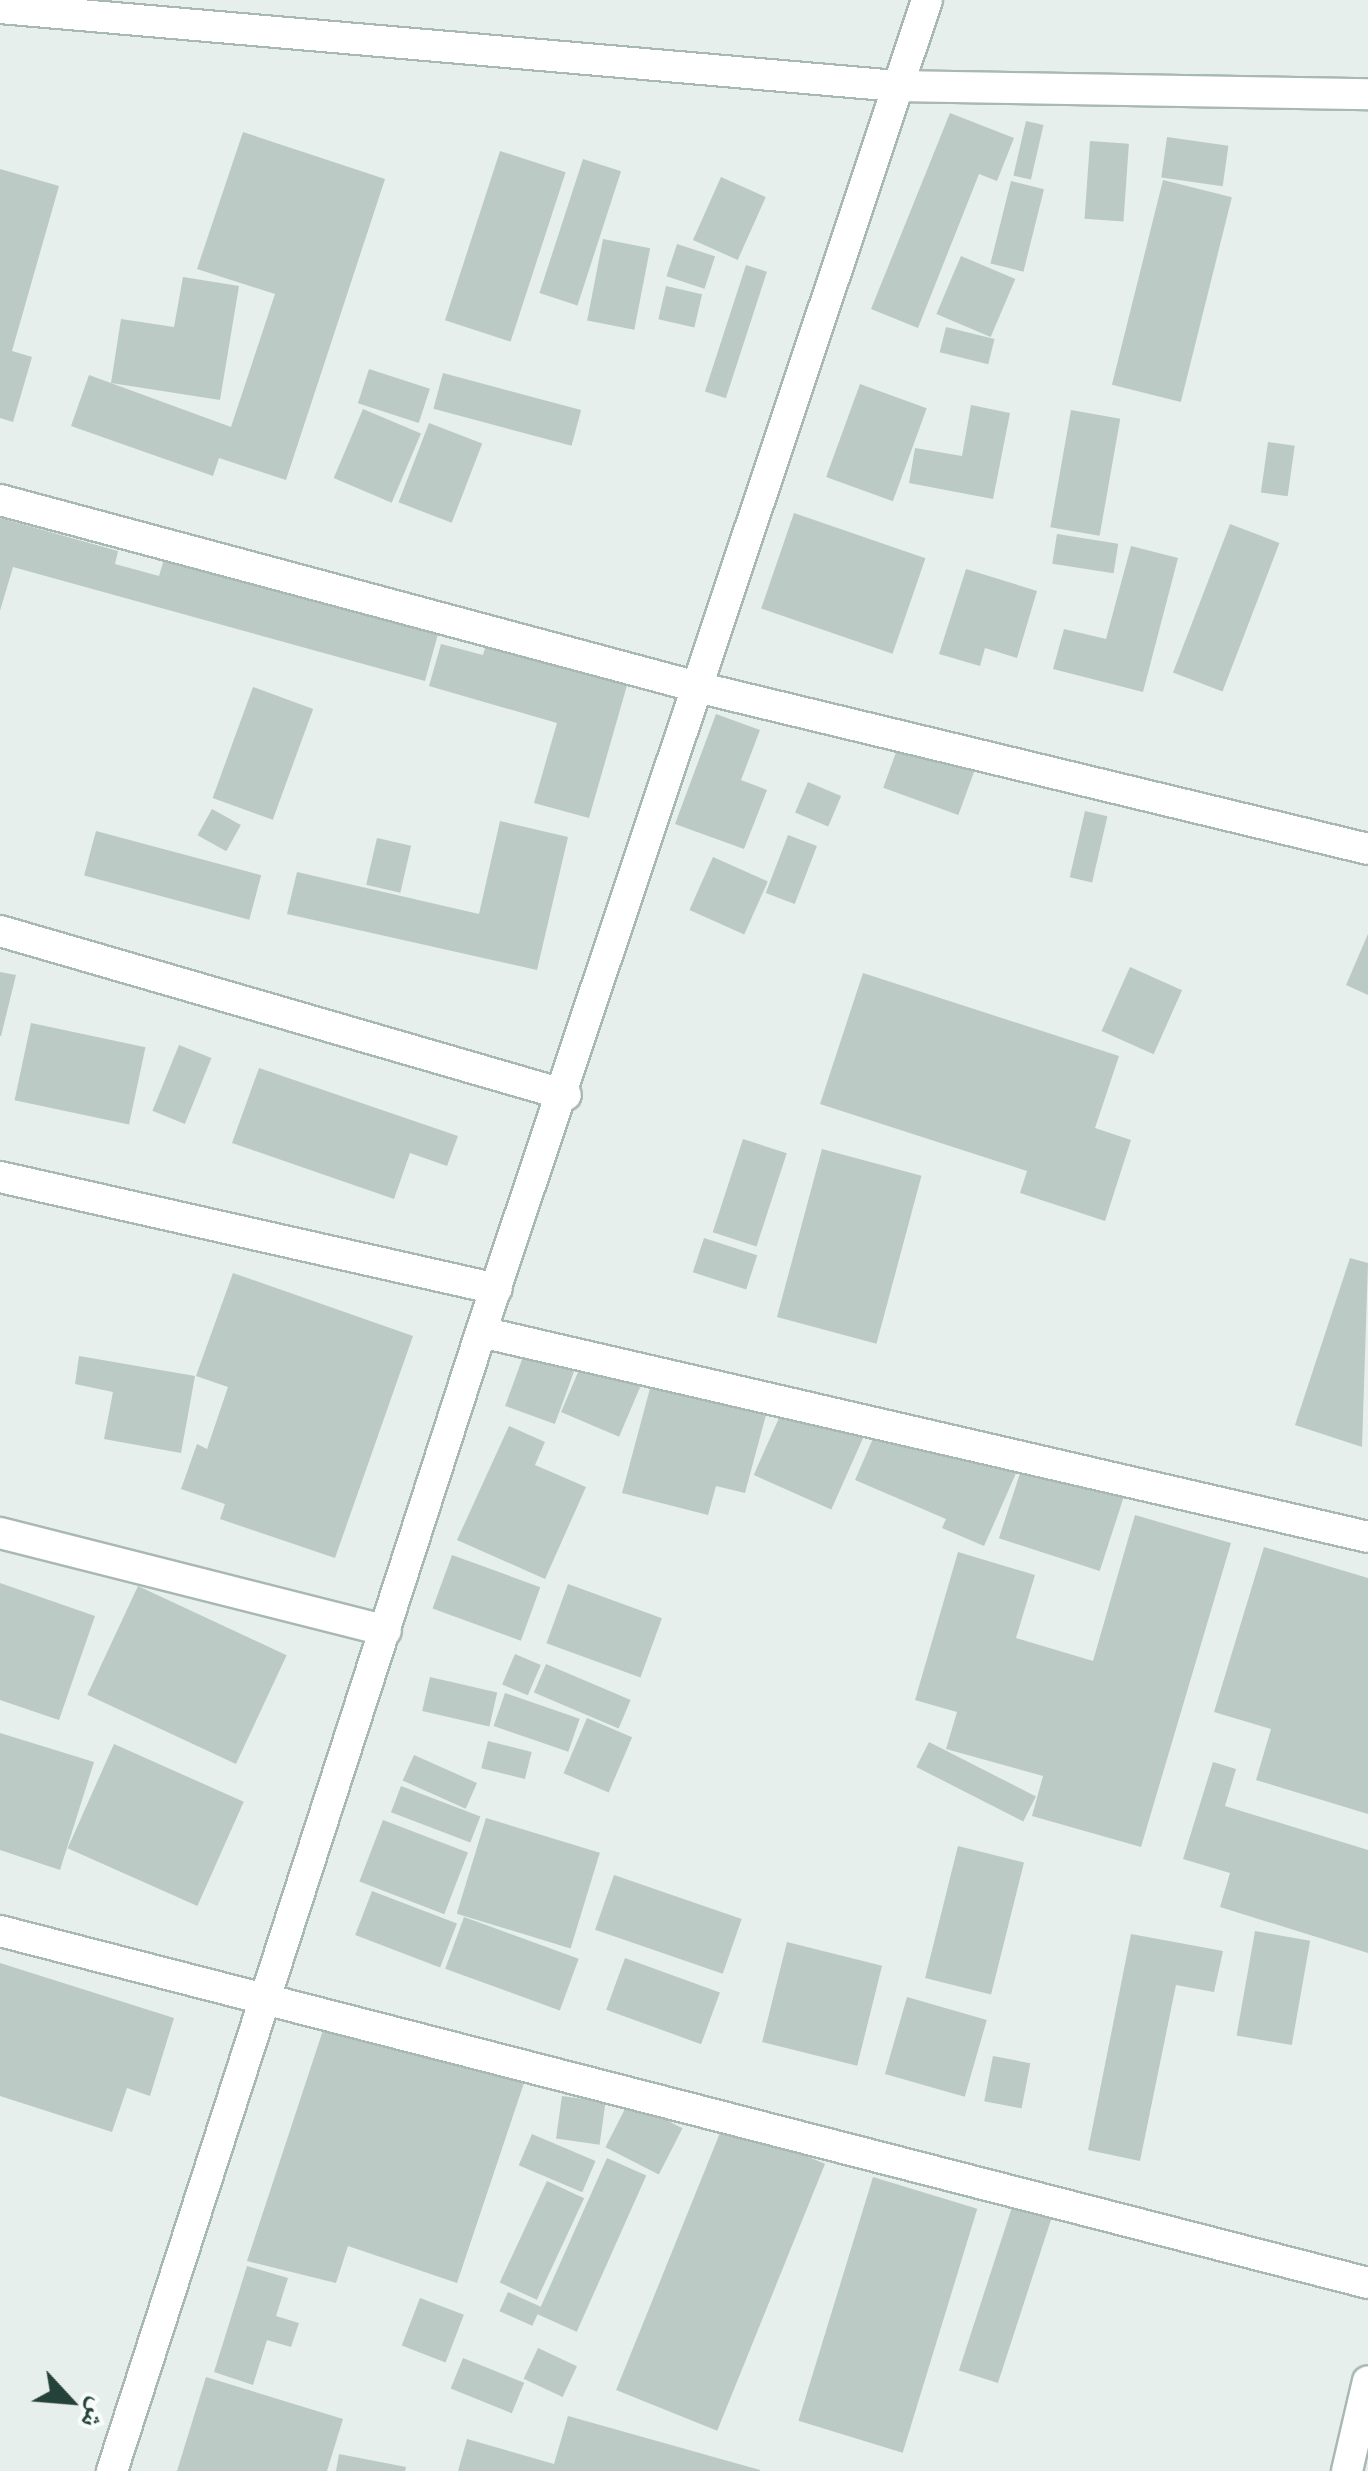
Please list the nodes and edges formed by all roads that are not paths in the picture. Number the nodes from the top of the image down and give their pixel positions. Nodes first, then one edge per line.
1 (928, 0) edge
2 (0, 8) edge
3 (897, 86) junction
4 (1368, 94) edge
5 (0, 500) edge
6 (700, 688) junction
7 (1368, 849) edge
8 (0, 930) edge
9 (566, 1095) junction
10 (0, 1178) edge
11 (496, 1289) junction
12 (481, 1332) junction
13 (0, 1533) edge
14 (1368, 1538) edge
15 (386, 1631) junction
16 (0, 1931) edge
17 (267, 2002) junction
18 (1368, 2282) edge
19 (1368, 2381) edge
20 (112, 2471) edge
21 (1347, 2471) edge

1 - 3 street
2 - 3 street
3 - 4 street
3 - 6 street
5 - 6 street
6 - 7 street
6 - 9 street
8 - 9 street
9 - 11 street
10 - 11 street
11 - 12 street
12 - 14 street
12 - 15 street
13 - 15 street
15 - 17 street
16 - 17 street
17 - 18 street
17 - 20 street
19 - 21 street

